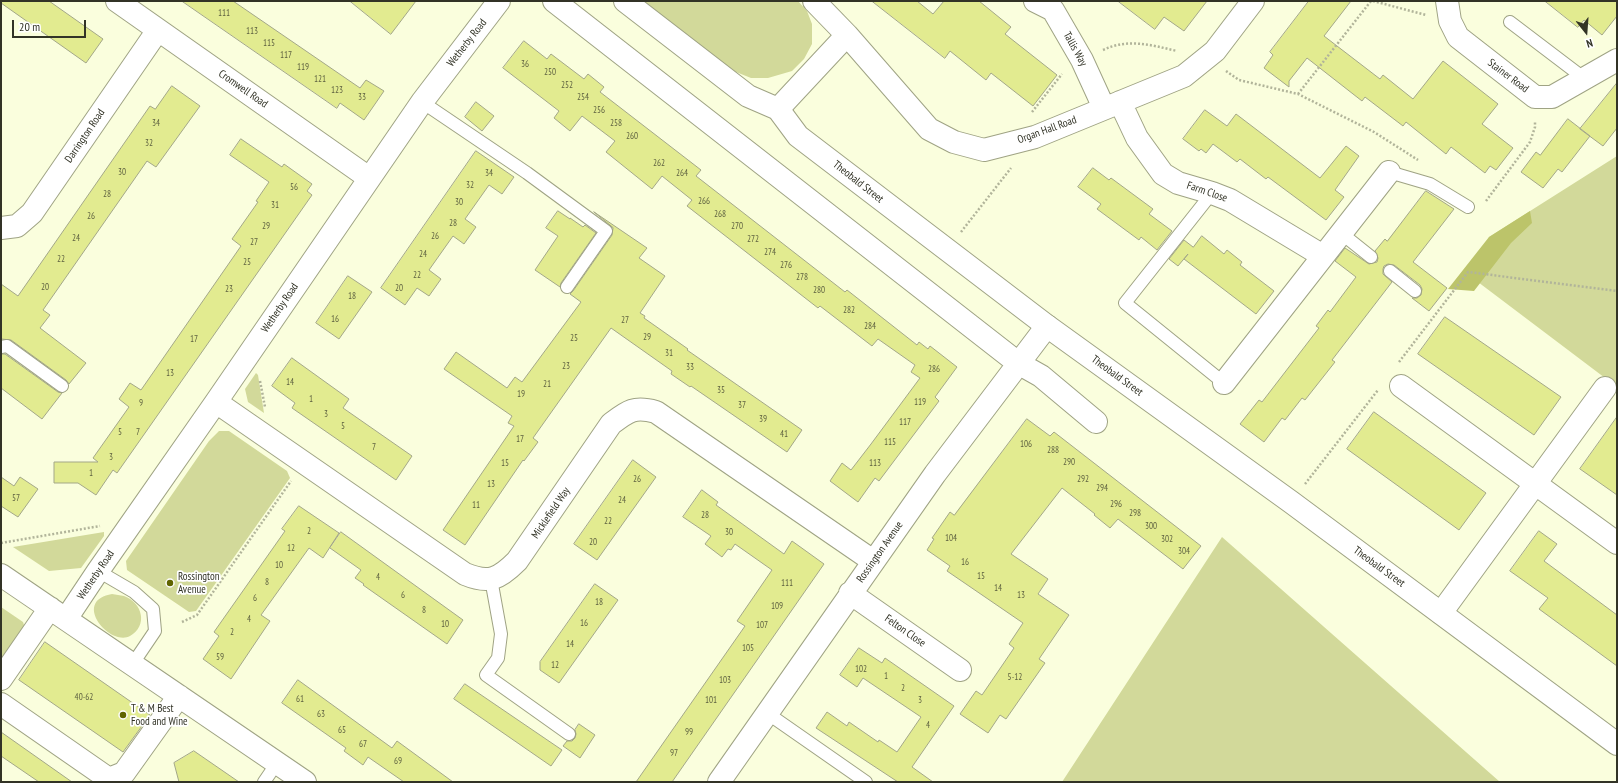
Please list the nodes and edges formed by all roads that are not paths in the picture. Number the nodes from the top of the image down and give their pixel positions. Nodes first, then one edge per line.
1 (117, 1) edge
2 (499, 1) edge
3 (554, 1) edge
4 (625, 1) edge
5 (814, 1) edge
6 (1253, 1) edge
7 (1049, 4) edge
8 (1448, 11) edge
9 (1510, 22) dead end
10 (158, 30) junction
11 (847, 35) junction
12 (1617, 60) edge
13 (1585, 79) junction
14 (422, 102) junction
15 (1112, 105) junction
16 (778, 109) junction
17 (1389, 172) joint
18 (369, 178) junction
19 (1212, 192) junction
20 (1468, 207) dead end
21 (1, 228) edge
22 (1341, 233) junction
23 (1323, 256) junction
24 (1371, 257) dead end
25 (1390, 271) dead end
26 (567, 287) dead end
27 (1415, 291) dead end
28 (1047, 326) junction
29 (1, 347) edge
30 (1018, 363) junction
31 (1224, 383) joint
32 (62, 386) dead end
33 (1401, 386) dead end
34 (1605, 388) dead end
35 (216, 402) junction
36 (1096, 422) dead end
37 (1535, 484) junction
38 (1617, 543) edge
39 (873, 560) junction
40 (98, 570) junction
41 (1, 575) edge
42 (491, 579) junction
43 (850, 593) junction
44 (1441, 613) junction
45 (58, 614) junction
46 (132, 665) junction
47 (960, 670) dead end
48 (1, 679) edge
49 (179, 696) junction
50 (1, 704) edge
51 (767, 714) junction
52 (569, 734) dead end
53 (1617, 744) edge
54 (277, 763) junction
55 (264, 782) edge
56 (305, 782) edge
57 (719, 782) edge
58 (866, 782) edge

1 - 10 street, Cromwell Road
2 - 14 street, Wetherby Road
3 - 30 street
4 - 16 street
5 - 11 street, Organ Hall Road
6 - 15 street, Organ Hall Road
7 - 15 street, Tallis Way
8 - 13 street, Stainer Road
9 - 13 lane
10 - 18 street, Cromwell Road
10 - 21 street, Darrington Road
11 - 15 street, Organ Hall Road
11 - 16 street
12 - 13 street, Stainer Road
14 - 18 street, Wetherby Road
14 - 26 lane
15 - 19 street, Farm Close
16 - 28 street, Theobald Street
17 - 20 lane
17 - 22 street
18 - 35 street, Wetherby Road
19 - 23 street, Farm Close
19 - 31 lane
22 - 23 street
22 - 24 lane
23 - 31 street
25 - 27 lane
28 - 30 street, Rossington Avenue
28 - 44 street, Theobald Street
29 - 32 lane
30 - 36 street
30 - 39 street, Rossington Avenue
33 - 37 street
34 - 37 street
35 - 40 street, Wetherby Road
35 - 42 street
37 - 38 street
37 - 44 street
39 - 42 street, Micklefield Way
39 - 43 street, Rossington Avenue
40 - 45 street, Wetherby Road
40 - 46 lane
41 - 45 street
42 - 52 lane
43 - 47 street, Felton Close
43 - 51 street, Rossington Avenue
44 - 53 street, Theobald Street
45 - 46 street
45 - 48 street, Wetherby Road
46 - 49 street
49 - 50 street
49 - 54 street
51 - 57 street, Rossington Avenue
51 - 58 lane
54 - 55 lane
54 - 56 street

